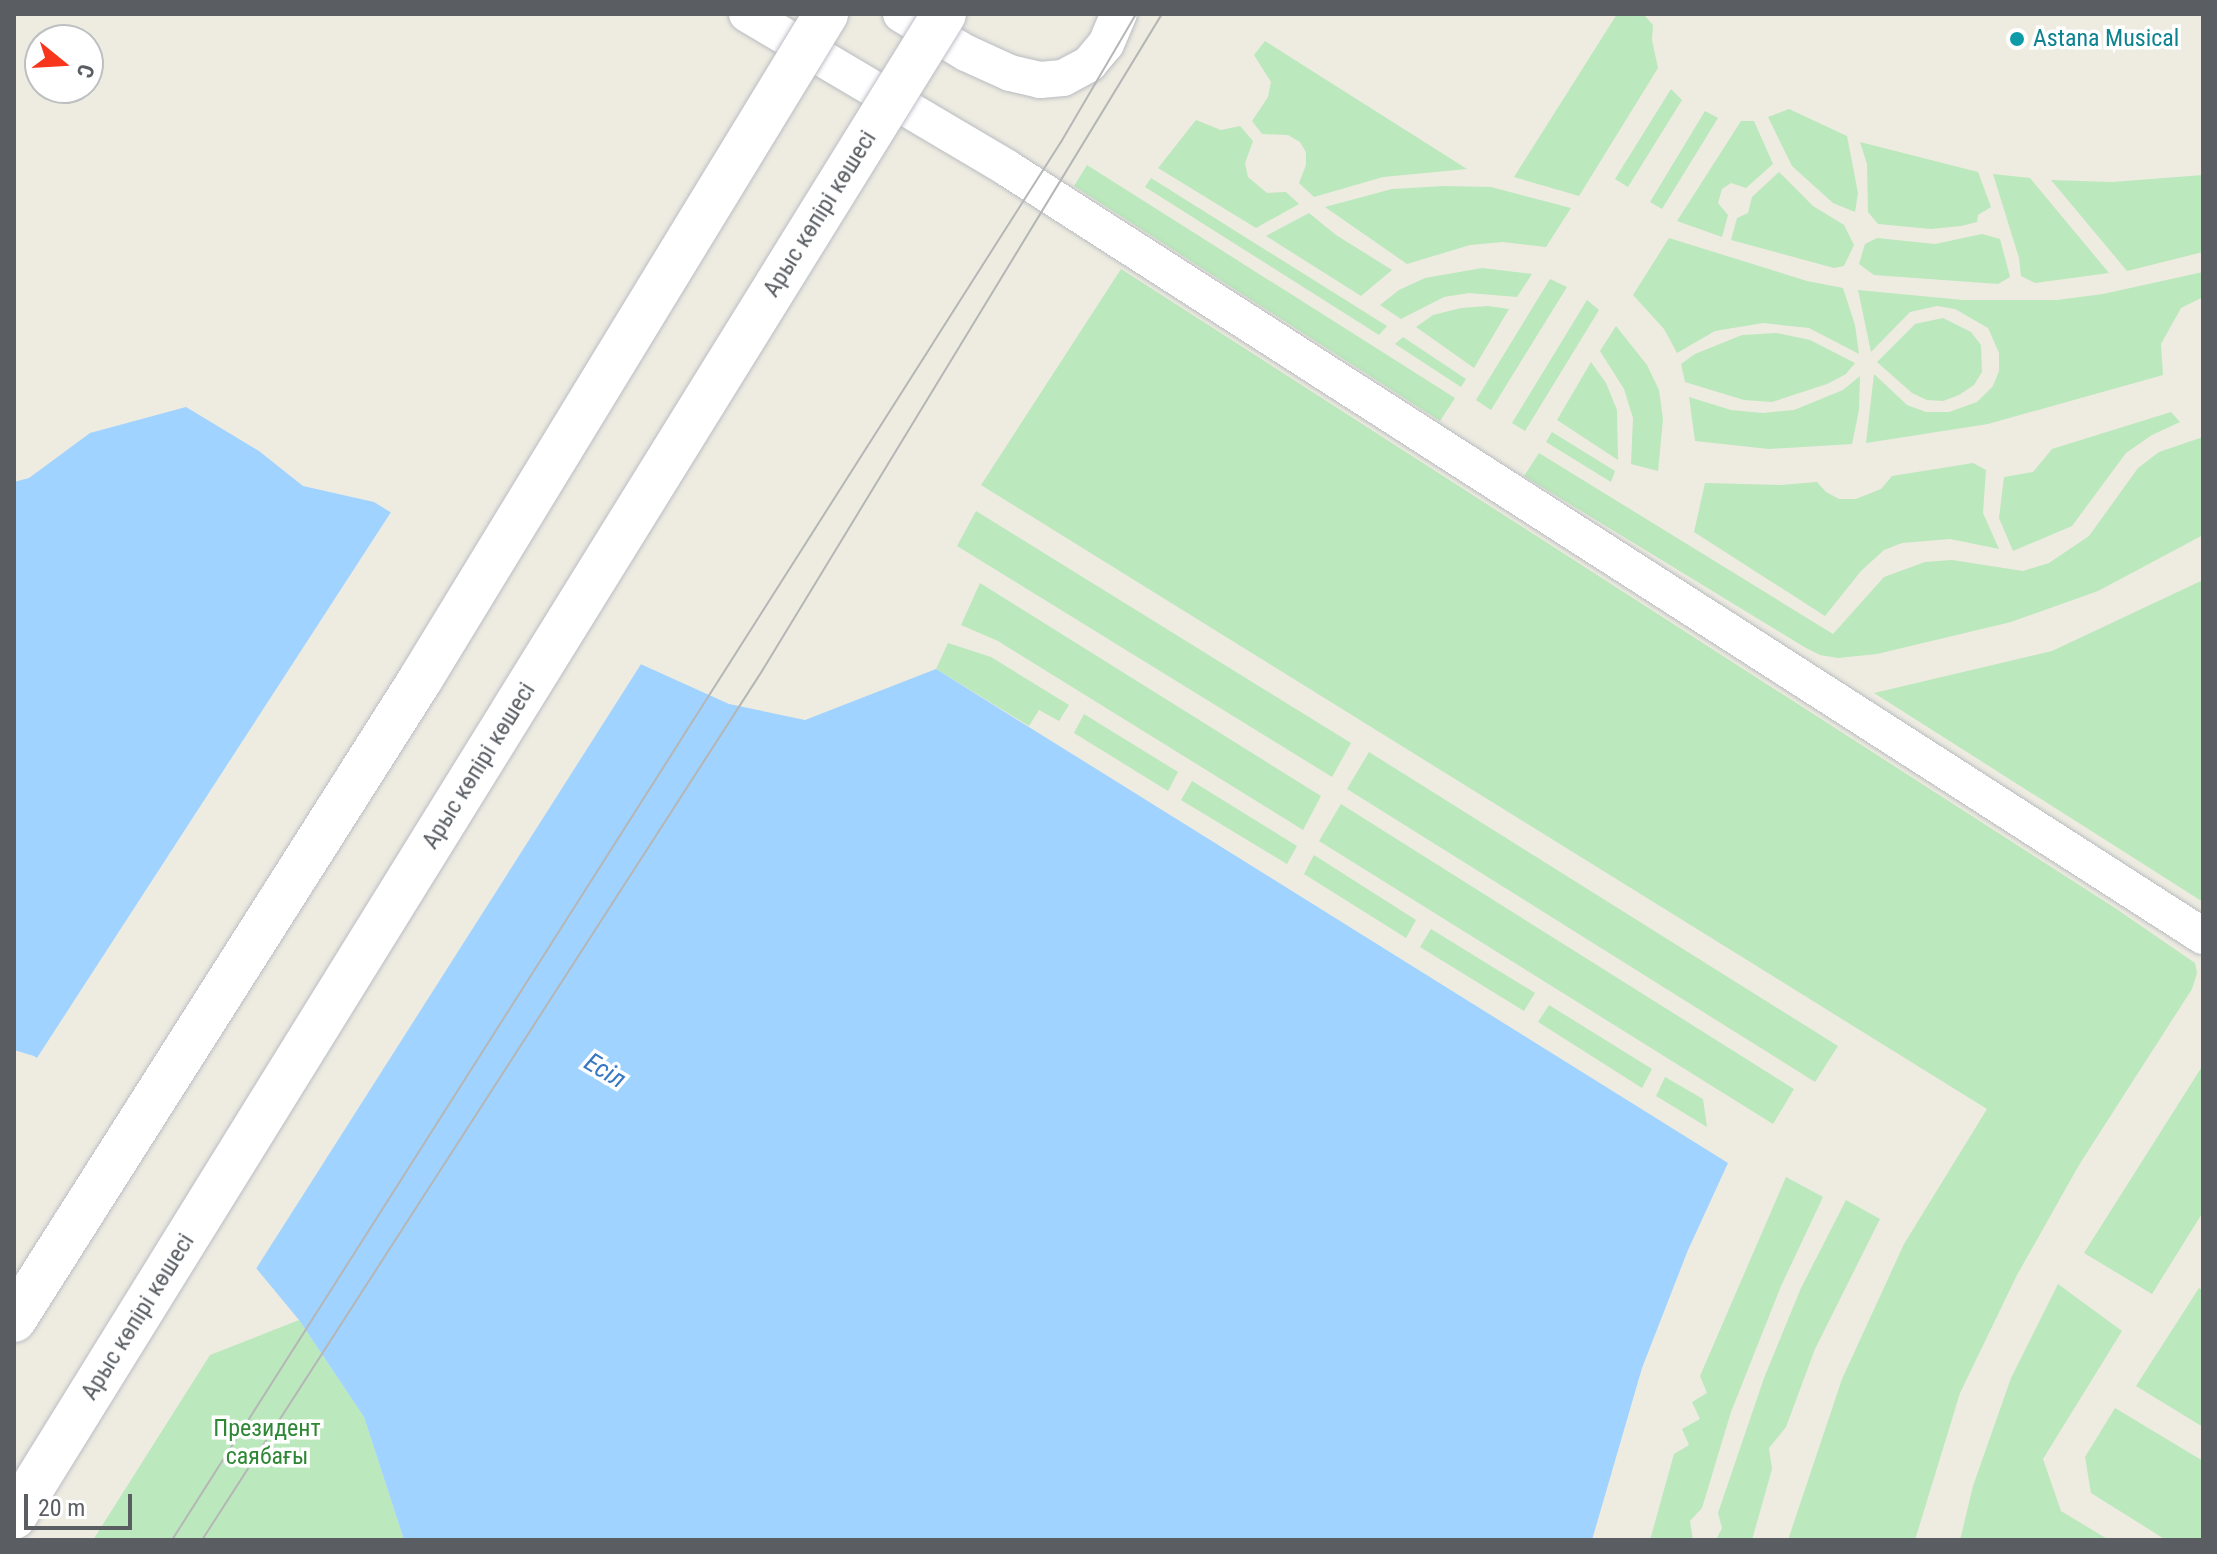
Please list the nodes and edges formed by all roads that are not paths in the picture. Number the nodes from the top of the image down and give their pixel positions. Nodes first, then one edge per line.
1 (747, 14) edge
2 (826, 14) edge
3 (901, 14) edge
4 (944, 14) edge
5 (1119, 14) edge
6 (2203, 936) edge
7 (14, 1320) edge
8 (14, 1517) edge

1 - 6 street
2 - 7 main road, bridge
3 - 5 street
4 - 8 main road, Арыс көпірі көшесі, bridge

